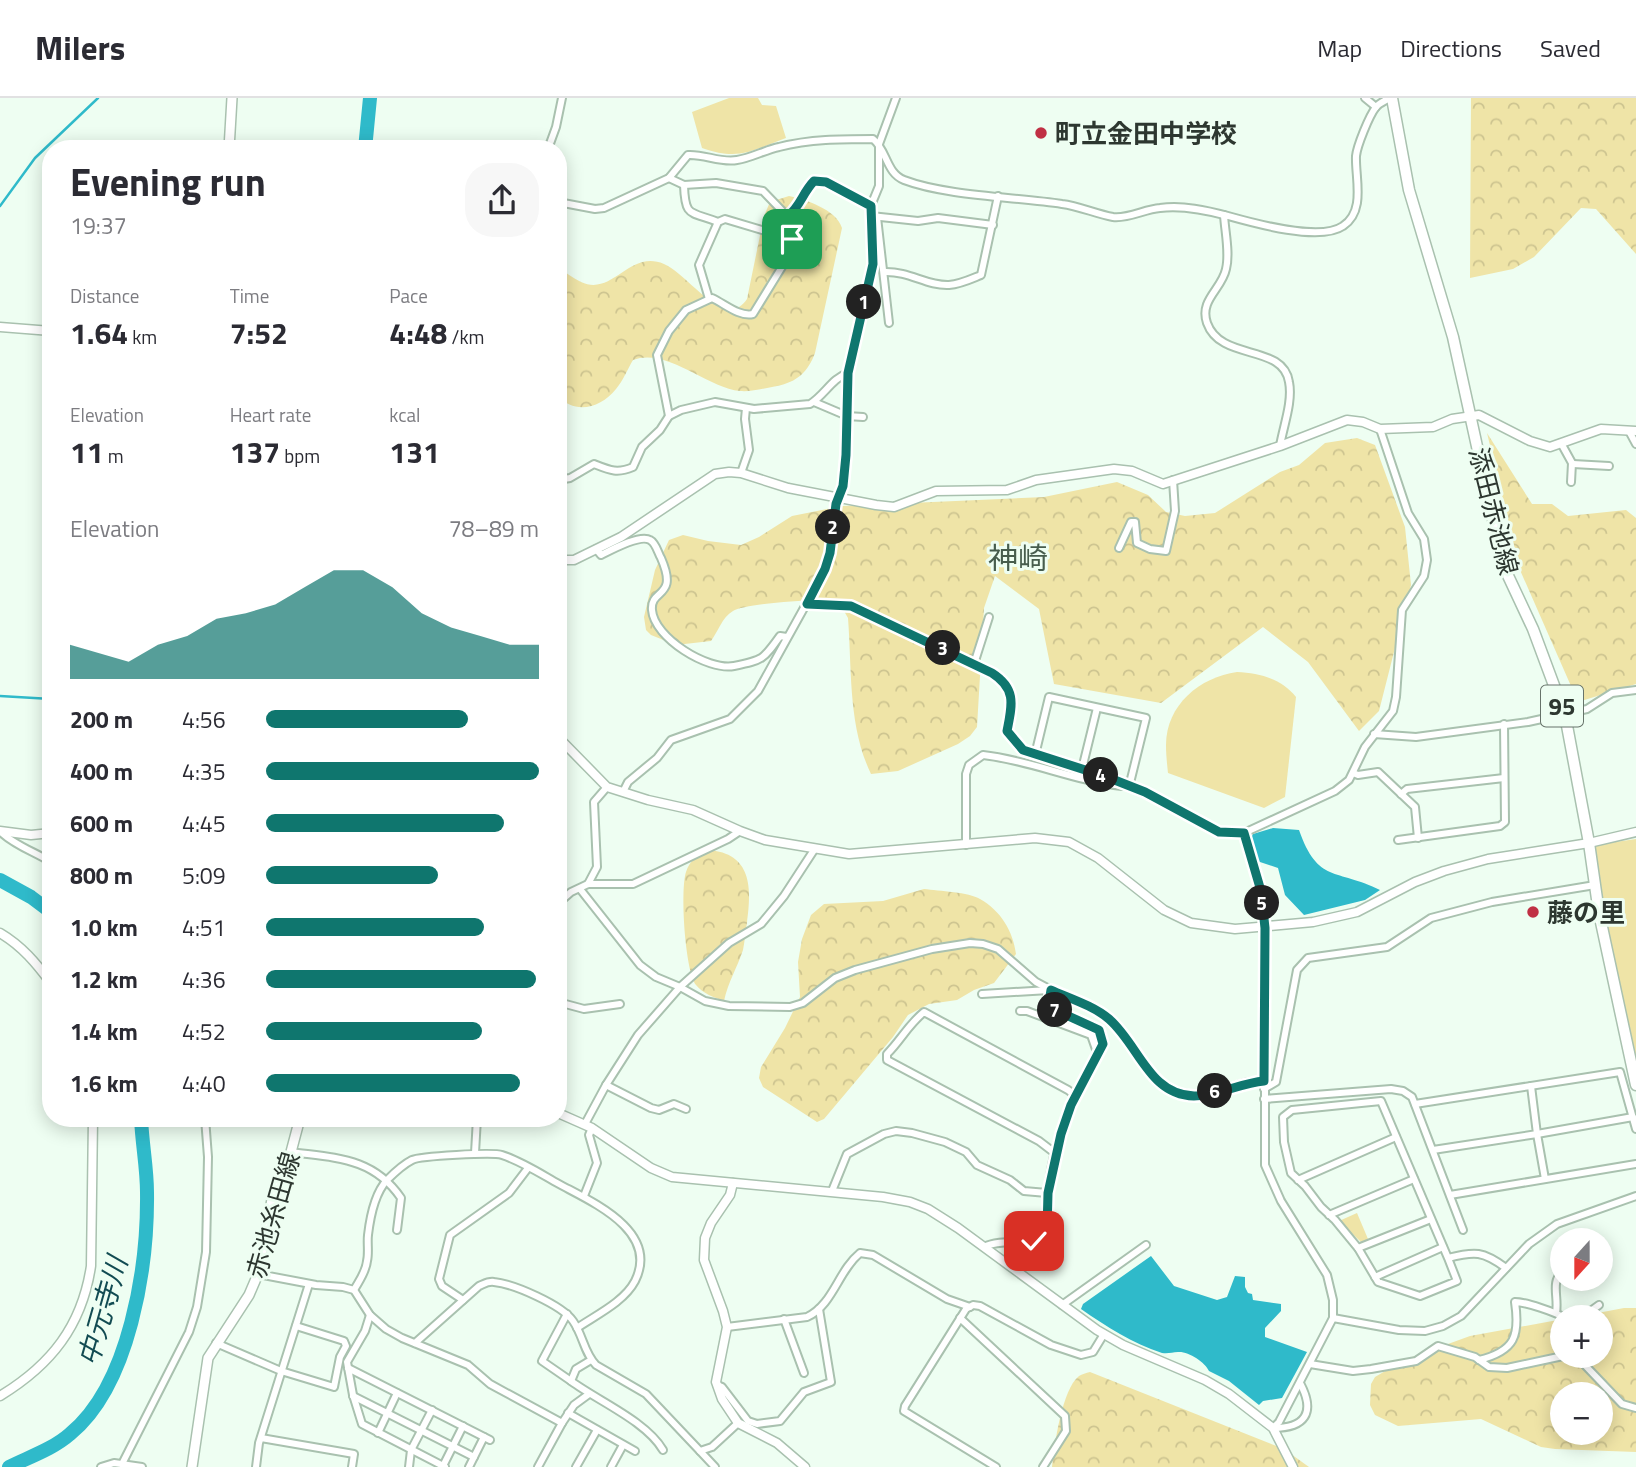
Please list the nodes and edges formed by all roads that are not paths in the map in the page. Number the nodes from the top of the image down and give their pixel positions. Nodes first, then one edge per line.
1 (232, 98) edge
2 (562, 98) edge
3 (896, 98) edge
4 (1365, 98) edge
5 (1390, 98) edge
6 (1376, 107) junction
7 (230, 140) edge
8 (551, 140) edge
9 (879, 144) junction
10 (669, 178) junction
11 (684, 185) junction
12 (998, 196) junction
13 (567, 204) edge
14 (871, 206) junction
15 (1224, 215) junction
16 (788, 216) junction
17 (874, 216) junction
18 (718, 222) junction
19 (993, 225) junction
20 (792, 239) junction
21 (884, 272) junction
22 (709, 299) junction
23 (889, 323) dead end
24 (0, 327) edge
25 (42, 330) edge
26 (848, 373) junction
27 (814, 402) junction
28 (746, 408) junction
29 (1471, 415) junction
30 (669, 416) junction
31 (847, 416) junction
32 (863, 417) dead end
33 (1380, 429) junction
34 (1632, 431) edge
35 (1561, 443) junction
36 (1636, 444) edge
37 (1280, 446) junction
38 (1573, 464) junction
39 (1609, 466) dead end
40 (741, 474) junction
41 (567, 478) edge
42 (1173, 480) junction
43 (1571, 482) dead end
44 (839, 497) junction
45 (1119, 548) dead end
46 (596, 549) junction
47 (567, 560) edge
48 (807, 604) junction
49 (989, 617) dead end
50 (787, 637) junction
51 (974, 663) junction
52 (1636, 690) edge
53 (1097, 708) junction
54 (1565, 715) junction
55 (1504, 724) junction
56 (1374, 734) junction
57 (567, 746) edge
58 (1035, 755) junction
59 (1082, 769) junction
60 (1353, 773) junction
61 (1504, 778) junction
62 (607, 787) junction
63 (1128, 787) junction
64 (623, 792) junction
65 (1401, 794) junction
66 (1, 831) edge
67 (740, 831) junction
68 (1636, 832) edge
69 (42, 833) edge
70 (1244, 833) junction
71 (1418, 838) junction
72 (1398, 840) dead end
73 (1589, 843) junction
74 (967, 845) junction
75 (814, 850) junction
76 (42, 856) edge
77 (589, 884) junction
78 (1595, 885) junction
79 (580, 889) junction
80 (567, 896) edge
81 (1265, 928) junction
82 (0, 933) edge
83 (42, 971) edge
84 (680, 987) junction
85 (1051, 990) junction
86 (982, 994) dead end
87 (567, 1004) edge
88 (620, 1004) dead end
89 (1020, 1011) dead end
90 (1098, 1055) junction
91 (1264, 1081) junction
92 (606, 1085) junction
93 (1636, 1085) edge
94 (1531, 1086) junction
95 (1264, 1089) junction
96 (1341, 1093) junction
97 (1076, 1096) junction
98 (1264, 1098) junction
99 (1415, 1104) junction
100 (1342, 1105) junction
101 (686, 1109) dead end
102 (567, 1117) edge
103 (1633, 1117) junction
104 (589, 1126) junction
105 (93, 1127) edge
106 (206, 1127) edge
107 (298, 1127) edge
108 (476, 1127) edge
109 (1636, 1129) edge
110 (1537, 1133) junction
111 (1396, 1137) junction
112 (1433, 1150) junction
113 (291, 1152) junction
114 (475, 1153) junction
115 (1055, 1154) junction
116 (1636, 1164) edge
117 (528, 1168) junction
118 (1414, 1179) junction
119 (1545, 1179) junction
120 (1298, 1180) junction
121 (386, 1181) junction
122 (733, 1182) junction
123 (832, 1191) junction
124 (1048, 1193) junction
125 (1450, 1195) junction
126 (584, 1196) junction
127 (1636, 1196) edge
128 (1329, 1215) junction
129 (1431, 1219) junction
130 (397, 1230) dead end
131 (1463, 1230) dead end
132 (1146, 1245) dead end
133 (984, 1247) junction
134 (1443, 1247) junction
135 (1358, 1248) junction
136 (1448, 1258) junction
137 (1506, 1268) junction
138 (258, 1274) junction
139 (1375, 1277) junction
140 (309, 1284) junction
141 (354, 1290) junction
142 (463, 1300) junction
143 (1062, 1305) junction
144 (970, 1307) junction
145 (819, 1310) junction
146 (1550, 1312) edge
147 (567, 1314) junction
148 (370, 1315) junction
149 (960, 1318) junction
150 (1333, 1318) junction
151 (784, 1320) junction
152 (296, 1326) junction
153 (727, 1327) junction
154 (577, 1328) junction
155 (1104, 1334) junction
156 (216, 1343) junction
157 (415, 1343) junction
158 (1550, 1359) edge
159 (591, 1360) junction
160 (1479, 1360) junction
161 (1310, 1364) junction
162 (348, 1368) junction
163 (1588, 1368) edge
164 (281, 1371) junction
165 (804, 1373) dead end
166 (570, 1381) junction
167 (1300, 1383) junction
168 (717, 1385) junction
169 (397, 1393) junction
170 (589, 1394) junction
171 (0, 1395) edge
172 (353, 1396) junction
173 (1636, 1408) edge
174 (432, 1410) junction
175 (388, 1413) junction
176 (568, 1413) junction
177 (562, 1423) junction
178 (738, 1423) junction
179 (463, 1426) junction
180 (1273, 1428) junction
181 (422, 1430) junction
182 (597, 1430) junction
183 (378, 1433) junction
184 (261, 1438) junction
185 (624, 1445) junction
186 (453, 1447) junction
187 (411, 1450) junction
188 (663, 1450) dead end
189 (635, 1451) dead end
190 (700, 1451) junction
191 (474, 1457) junction
192 (122, 1464) junction
193 (444, 1466) edge
194 (100, 1467) edge
195 (142, 1467) edge
196 (192, 1467) edge
197 (256, 1467) edge
198 (352, 1467) edge
199 (409, 1467) edge
200 (469, 1467) edge
201 (538, 1467) edge
202 (576, 1467) edge
203 (611, 1467) edge
204 (715, 1467) edge
205 (806, 1467) edge
206 (996, 1467) edge
207 (1043, 1467) edge
208 (1293, 1467) edge

1 - 7 main road
2 - 8 street
3 - 9 street
4 - 6 street
5 - 6 street
5 - 29 main road, 添田赤池線 / 95
6 - 15 street
9 - 10 street
9 - 12 street
9 - 14 street
10 - 11 street
10 - 13 street
11 - 16 street
11 - 18 street
12 - 15 street
12 - 19 street
14 - 16 street
14 - 17 street
15 - 37 street
16 - 20 street
17 - 19 street
17 - 21 street
17 - 26 street
18 - 20 street
18 - 22 street
19 - 21 street
20 - 22 street
21 - 23 street
22 - 30 street
24 - 25 street
26 - 27 street
26 - 31 street
27 - 28 street
27 - 31 street
28 - 30 street
28 - 40 street
29 - 33 street
29 - 35 street
29 - 54 main road, 添田赤池線 / 95
30 - 41 street
31 - 32 street
31 - 44 street
33 - 37 street
33 - 56 street
34 - 35 street
34 - 36 street
35 - 38 street
37 - 42 street
38 - 39 street
38 - 43 street
40 - 44 street
40 - 46 street
42 - 44 street
42 - 45 street
44 - 48 street
46 - 47 street
46 - 50 street
48 - 50 street
48 - 51 street
49 - 51 street
50 - 64 street
51 - 58 street
52 - 54 street
53 - 58 street
53 - 59 street
53 - 63 street
54 - 55 street
54 - 73 main road, 添田赤池線 / 95
55 - 56 street
55 - 61 street
56 - 60 street
57 - 62 street
58 - 59 street
59 - 63 street
60 - 65 street
60 - 70 street
61 - 65 street
61 - 71 street
62 - 64 street
62 - 77 street
63 - 70 street
63 - 74 street
64 - 67 street
65 - 71 street
66 - 69 street
66 - 76 street
67 - 75 street
67 - 77 street
68 - 73 street
70 - 81 street
71 - 72 street
73 - 78 main road, 添田赤池線 / 95
73 - 81 street
74 - 75 street
74 - 81 street
75 - 84 street
77 - 79 street
78 - 93 main road, 添田赤池線 / 95
78 - 95 street
79 - 80 street
79 - 84 street
81 - 91 street
82 - 83 street
84 - 85 street
84 - 92 street
85 - 86 street
85 - 90 street
85 - 91 street
87 - 88 street
89 - 90 street
90 - 97 street
91 - 95 street
92 - 101 street
92 - 104 street
94 - 99 street
94 - 103 street
94 - 110 street
95 - 98 street
96 - 98 street
96 - 99 street
96 - 100 street
97 - 115 street
97 - 115 street
98 - 150 street
99 - 112 street
100 - 111 street
100 - 120 street
102 - 104 street
103 - 109 street
103 - 110 street
104 - 122 street
104 - 126 street
105 - 171 street
106 - 192 street
107 - 113 main road, 赤池糸田線
108 - 114 street
110 - 112 street
110 - 119 street
111 - 118 street
111 - 120 street
112 - 125 street
113 - 121 street
113 - 138 main road, 赤池糸田線
114 - 117 street
114 - 121 street
115 - 124 street
116 - 119 street
117 - 126 street
117 - 142 street
118 - 128 street
118 - 129 street
119 - 125 street
120 - 128 street
121 - 130 street
121 - 141 street
122 - 123 street
122 - 153 street
123 - 124 street
123 - 133 street
124 - 133 street
125 - 131 street
126 - 154 street
127 - 137 street
128 - 135 street
129 - 134 street
129 - 135 street
132 - 143 street
133 - 143 street
134 - 136 street
134 - 139 street
135 - 139 street
136 - 137 street
136 - 139 street
137 - 150 street
138 - 140 street
138 - 156 main road, 赤池糸田線
140 - 141 street
140 - 152 street
141 - 148 street
142 - 147 street
142 - 157 street
143 - 155 street
144 - 145 street
144 - 149 street
144 - 155 street
145 - 151 street
145 - 168 street
146 - 160 street
147 - 154 street
147 - 166 street
148 - 157 street
148 - 162 street
149 - 206 street
149 - 207 street
150 - 161 street
151 - 153 street
151 - 165 street
152 - 164 street
152 - 164 street
153 - 168 street
154 - 159 street
155 - 180 street
156 - 164 street
156 - 196 main road, 赤池糸田線
157 - 177 street
158 - 160 street
159 - 166 street
159 - 190 street
160 - 161 street
161 - 167 street
162 - 169 street
162 - 172 street
163 - 173 street
164 - 184 street
166 - 170 street
167 - 180 street
167 - 180 street
168 - 178 street
169 - 174 street
169 - 175 street
170 - 176 street
170 - 188 street
172 - 175 street
172 - 183 street
174 - 179 street
174 - 181 street
175 - 181 street
175 - 183 street
176 - 177 street
176 - 182 street
177 - 201 street
178 - 190 street
178 - 205 street
179 - 186 street
179 - 191 street
180 - 208 street
181 - 186 street
181 - 187 street
182 - 185 street
182 - 202 street
183 - 187 street
184 - 197 street
184 - 198 street
185 - 189 street
185 - 203 street
186 - 191 street
186 - 193 street
187 - 193 street
187 - 199 street
190 - 204 street
191 - 200 street
192 - 194 street
192 - 195 street

